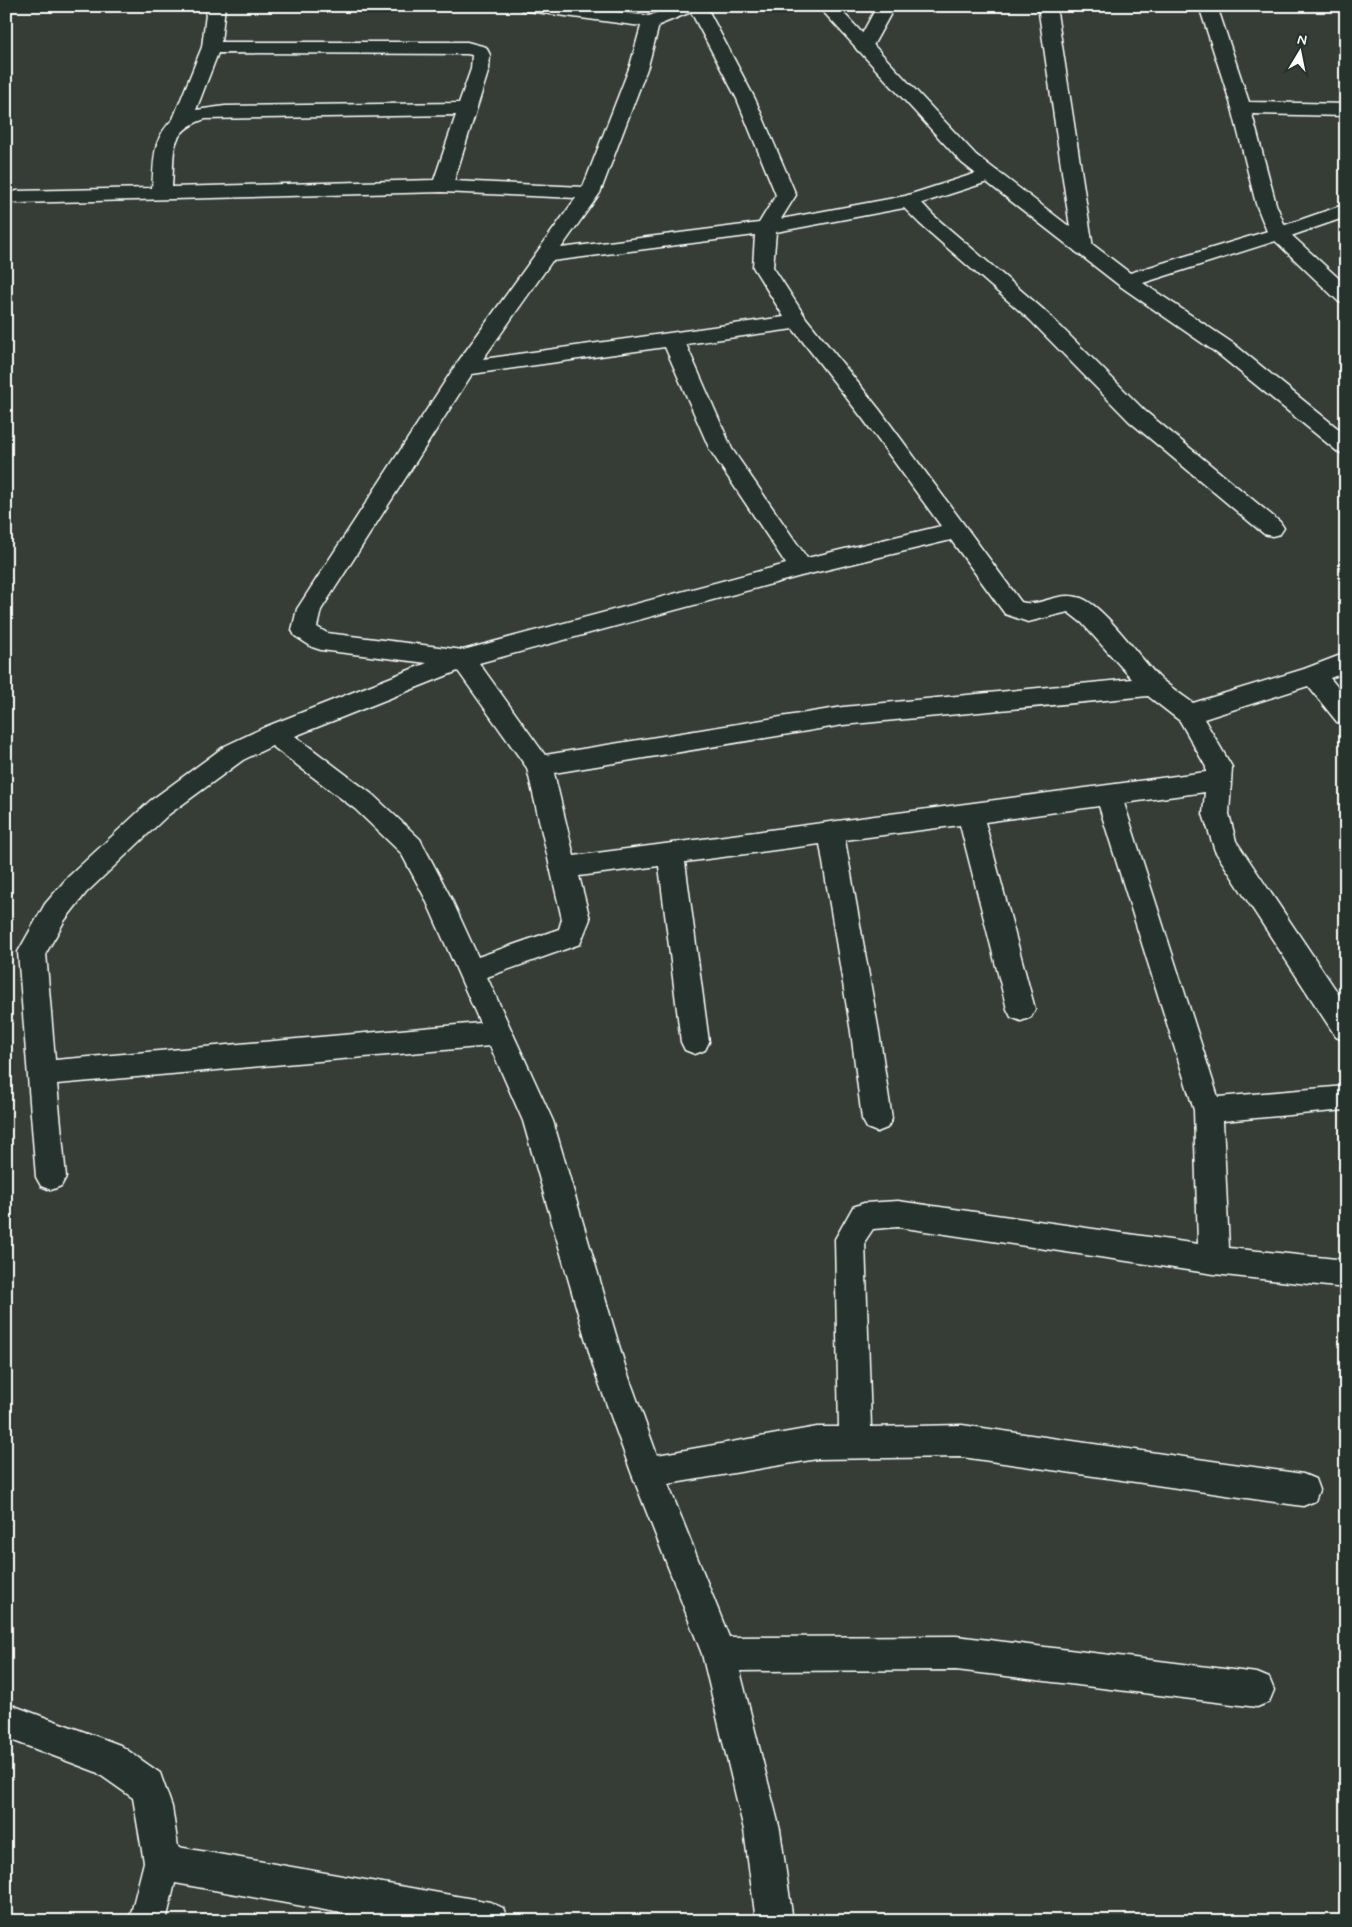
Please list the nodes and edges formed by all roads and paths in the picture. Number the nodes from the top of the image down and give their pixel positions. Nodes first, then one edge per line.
1 (216, 6) edge
2 (528, 6) edge
3 (827, 6) edge
4 (886, 6) edge
5 (1046, 6) edge
6 (1208, 6) edge
7 (689, 7) edge
8 (651, 22) junction
9 (211, 47) junction
10 (864, 47) junction
11 (1241, 108) junction
12 (468, 109) junction
13 (1346, 110) edge
14 (182, 121) junction
15 (990, 175) junction
16 (442, 186) junction
17 (590, 193) junction
18 (161, 194) junction
19 (17, 197) dead end
20 (909, 201) junction
21 (1346, 210) edge
22 (766, 228) junction
23 (1278, 234) junction
24 (1083, 248) junction
25 (545, 256) junction
26 (1127, 281) junction
27 (1346, 296) edge
28 (798, 322) junction
29 (673, 340) junction
30 (465, 368) junction
31 (1346, 447) edge
32 (1272, 528) dead end
33 (957, 530) junction
34 (801, 568) junction
35 (463, 659) junction
36 (1346, 662) edge
37 (1313, 675) junction
38 (1153, 686) junction
39 (1189, 714) junction
40 (1346, 715) edge
41 (274, 734) junction
42 (539, 766) junction
43 (1219, 780) junction
44 (1109, 796) junction
45 (970, 814) junction
46 (831, 833) junction
47 (671, 854) junction
48 (564, 868) junction
49 (471, 970) junction
50 (1021, 1009) dead end
51 (1344, 1022) edge
52 (498, 1033) junction
53 (695, 1042) dead end
54 (43, 1072) junction
55 (1346, 1098) edge
56 (1208, 1110) junction
57 (877, 1119) dead end
58 (51, 1177) dead end
59 (1214, 1260) junction
60 (1346, 1274) edge
61 (855, 1442) junction
62 (646, 1472) junction
63 (1303, 1490) dead end
64 (719, 1654) junction
65 (1256, 1690) dead end
66 (6, 1720) edge
67 (162, 1862) junction
68 (147, 1921) edge
69 (490, 1921) edge
70 (775, 1921) edge

1 - 9 street
2 - 8 street
3 - 10 street
4 - 10 street
5 - 24 street
6 - 11 street
7 - 8 street
7 - 22 street
8 - 17 street
9 - 12 street
9 - 14 street
10 - 15 street
11 - 13 street
11 - 23 street
12 - 14 street
12 - 16 street
14 - 18 street
15 - 20 street
15 - 24 street
16 - 17 street
16 - 18 street
17 - 25 street
18 - 19 street
20 - 22 street
20 - 32 street
21 - 23 street
22 - 25 street
22 - 28 street
23 - 26 street
23 - 27 street
24 - 26 street
25 - 30 street
26 - 31 street
28 - 29 street
28 - 33 street
29 - 30 street
29 - 34 street
30 - 35 street
33 - 34 street
33 - 38 street
34 - 35 street
35 - 41 street
35 - 42 street
36 - 37 street
37 - 39 street
37 - 40 street
38 - 39 street
38 - 42 street
39 - 43 street
41 - 49 street
41 - 54 street
42 - 48 street
43 - 44 street
43 - 51 street
44 - 45 street
44 - 56 street
45 - 46 street
45 - 50 street
46 - 47 street
46 - 57 street
47 - 48 street
47 - 53 street
48 - 49 street
49 - 52 street
52 - 54 street
52 - 62 street
54 - 58 street
55 - 56 street
56 - 59 street
59 - 60 street
59 - 61 street
61 - 62 street
61 - 63 street
62 - 64 street
64 - 65 street
64 - 70 street
66 - 67 street
67 - 68 street
67 - 69 street

